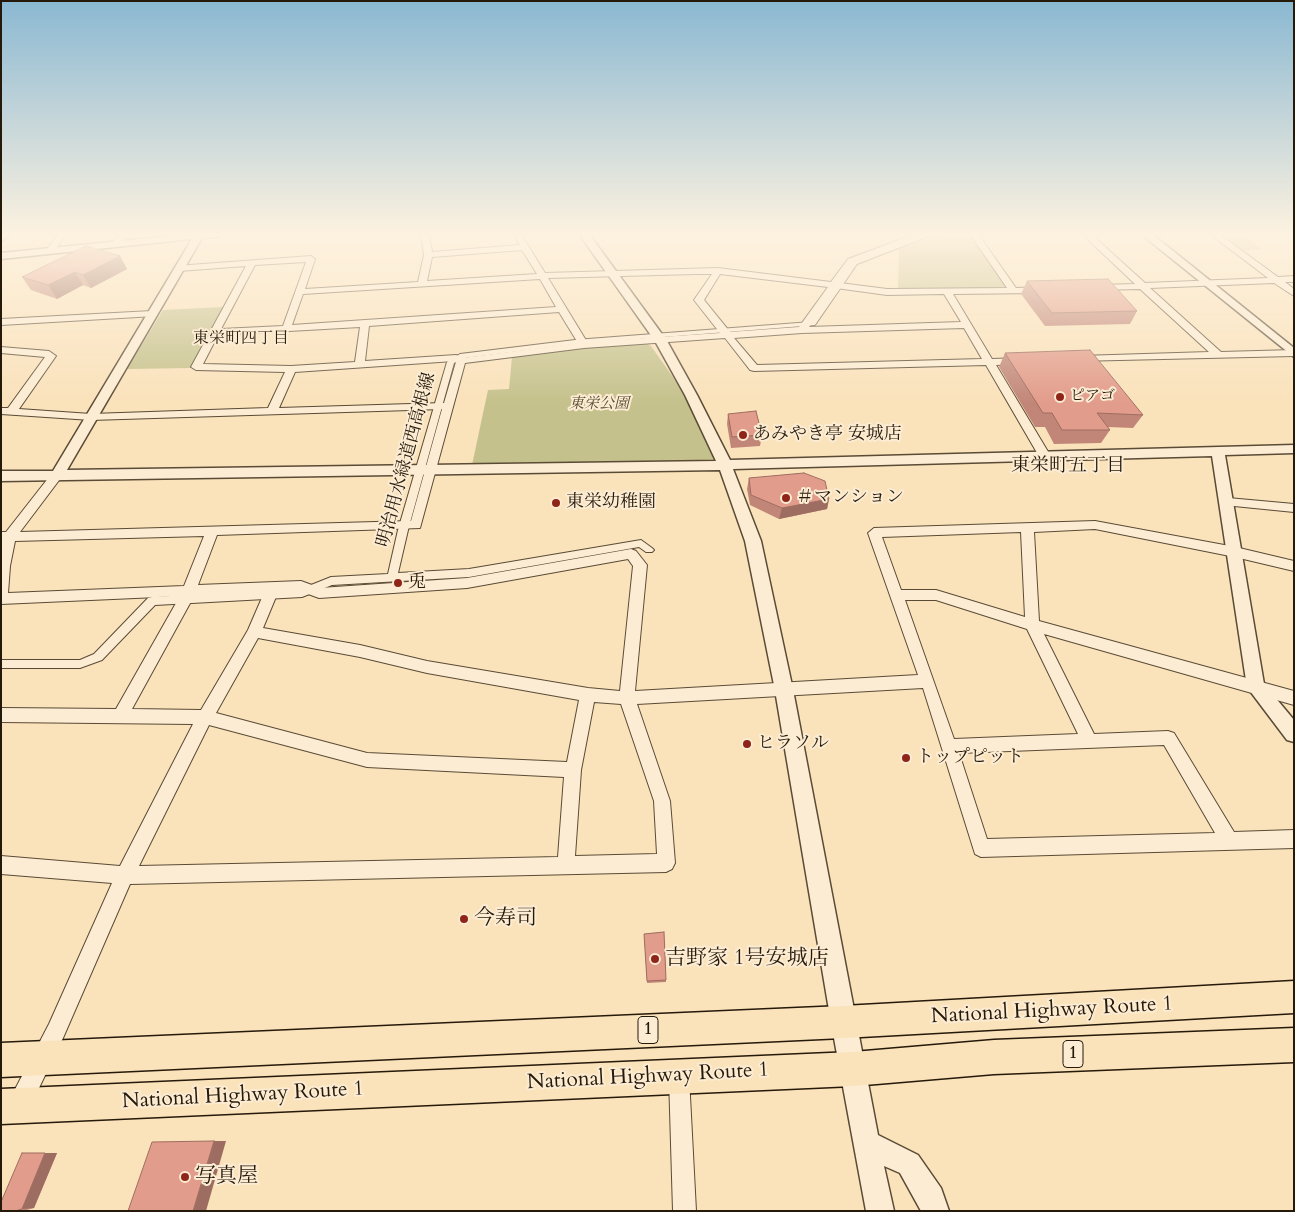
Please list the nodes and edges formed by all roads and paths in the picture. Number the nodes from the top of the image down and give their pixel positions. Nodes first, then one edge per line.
1 (166, 291) edge
2 (237, 291) edge
3 (321, 291) edge
4 (550, 291) edge
5 (626, 291) edge
6 (705, 291) edge
7 (833, 291) edge
8 (872, 291) edge
9 (1014, 291) joint
10 (1032, 291) edge
11 (1148, 291) edge
12 (1216, 291) edge
13 (299, 292) joint
14 (948, 293) junction
15 (561, 309) junction
16 (152, 314) junction
17 (1, 322) edge
18 (365, 324) junction
19 (967, 325) junction
20 (804, 327) junction
21 (286, 329) junction
22 (214, 332) junction
23 (724, 333) junction
24 (659, 338) junction
25 (583, 343) junction
26 (1, 350) edge
27 (1293, 353) edge
28 (1217, 354) junction
29 (1069, 359) edge
30 (459, 360) junction
31 (1029, 360) edge
32 (989, 362) junction
33 (360, 364) junction
34 (291, 369) junction
35 (443, 406) junction
36 (273, 410) junction
37 (6, 411) edge
38 (91, 417) junction
39 (1294, 449) edge
40 (1218, 452) junction
41 (1044, 455) junction
42 (725, 465) junction
43 (425, 469) junction
44 (57, 475) junction
45 (1, 476) edge
46 (1228, 502) junction
47 (1294, 508) edge
48 (404, 525) junction
49 (1027, 528) junction
50 (212, 531) junction
51 (6, 537) edge
52 (649, 550) dead end
53 (1235, 552) junction
54 (1294, 566) edge
55 (392, 578) junction
56 (310, 590) junction
57 (272, 591) junction
58 (186, 595) junction
59 (898, 595) junction
60 (1, 599) edge
61 (1032, 625) junction
62 (254, 632) junction
63 (1, 664) edge
64 (928, 681) junction
65 (1256, 687) junction
66 (784, 690) junction
67 (588, 695) junction
68 (627, 698) junction
69 (1294, 698) edge
70 (1, 715) edge
71 (205, 717) junction
72 (120, 718) junction
73 (1294, 734) edge
74 (1089, 740) junction
75 (949, 746) junction
76 (573, 770) junction
77 (1294, 839) edge
78 (1228, 840) junction
79 (566, 864) junction
80 (1, 865) edge
81 (125, 875) junction
82 (1294, 997) edge
83 (843, 1022) junction
84 (1294, 1045) edge
85 (1, 1060) edge
86 (42, 1060) junction
87 (852, 1069) junction
88 (679, 1076) junction
89 (10, 1107) edge
90 (867, 1143) junction
91 (685, 1211) edge
92 (880, 1211) edge
93 (934, 1211) edge

1 - 16 street
2 - 22 street
3 - 13 street
4 - 15 street
5 - 24 street
6 - 23 street
7 - 20 street
8 - 14 street
9 - 10 street
9 - 14 street
11 - 28 street
12 - 27 street
13 - 21 street
14 - 19 street
15 - 18 street
15 - 25 street
16 - 17 street
16 - 38 street
18 - 21 street
18 - 33 street
19 - 20 street
19 - 32 street
20 - 23 street
21 - 22 street
22 - 34 street
23 - 24 street
23 - 32 street
24 - 25 street
24 - 42 street
25 - 30 street
26 - 37 street
27 - 28 street
28 - 29 street
30 - 33 street
30 - 35 street
31 - 32 street
32 - 41 street
33 - 34 street
34 - 36 street
35 - 36 street
35 - 43 street
36 - 38 street
37 - 38 street
38 - 44 street
39 - 40 street
40 - 41 street
40 - 46 street
41 - 42 street
42 - 43 street
42 - 66 street
43 - 44 street
43 - 48 street
44 - 45 street
44 - 51 street
46 - 47 street
46 - 53 street
48 - 50 street
48 - 55 street, 明治用水緑道西高根線
49 - 53 street
49 - 59 street
49 - 61 street
50 - 51 street
50 - 58 street
51 - 60 street
52 - 55 street
53 - 54 street
53 - 65 street
55 - 56 street
56 - 57 street
56 - 68 street
57 - 58 street
57 - 62 street
58 - 60 street
58 - 63 street
58 - 72 street
59 - 61 street
59 - 64 street
61 - 65 street
61 - 74 street
62 - 67 street
62 - 71 street
64 - 66 street
64 - 75 street
65 - 69 street
65 - 73 street
66 - 68 street
66 - 83 street
67 - 68 street
67 - 76 street
68 - 79 street
70 - 72 street
71 - 72 street
71 - 76 street
71 - 81 street
74 - 75 street
74 - 78 street
75 - 78 street
76 - 79 street
77 - 78 street
79 - 81 street
80 - 81 street
81 - 86 street
82 - 83 highway, National Highway Route 1 / 1
83 - 86 highway, National Highway Route 1 / 1
83 - 87 street
84 - 87 highway, National Highway Route 1 / 1
85 - 86 highway, National Highway Route 1 / 1
86 - 89 street
87 - 88 highway, National Highway Route 1 / 1
87 - 90 street
88 - 89 highway, National Highway Route 1 / 1
88 - 91 street
90 - 92 street
90 - 93 street

